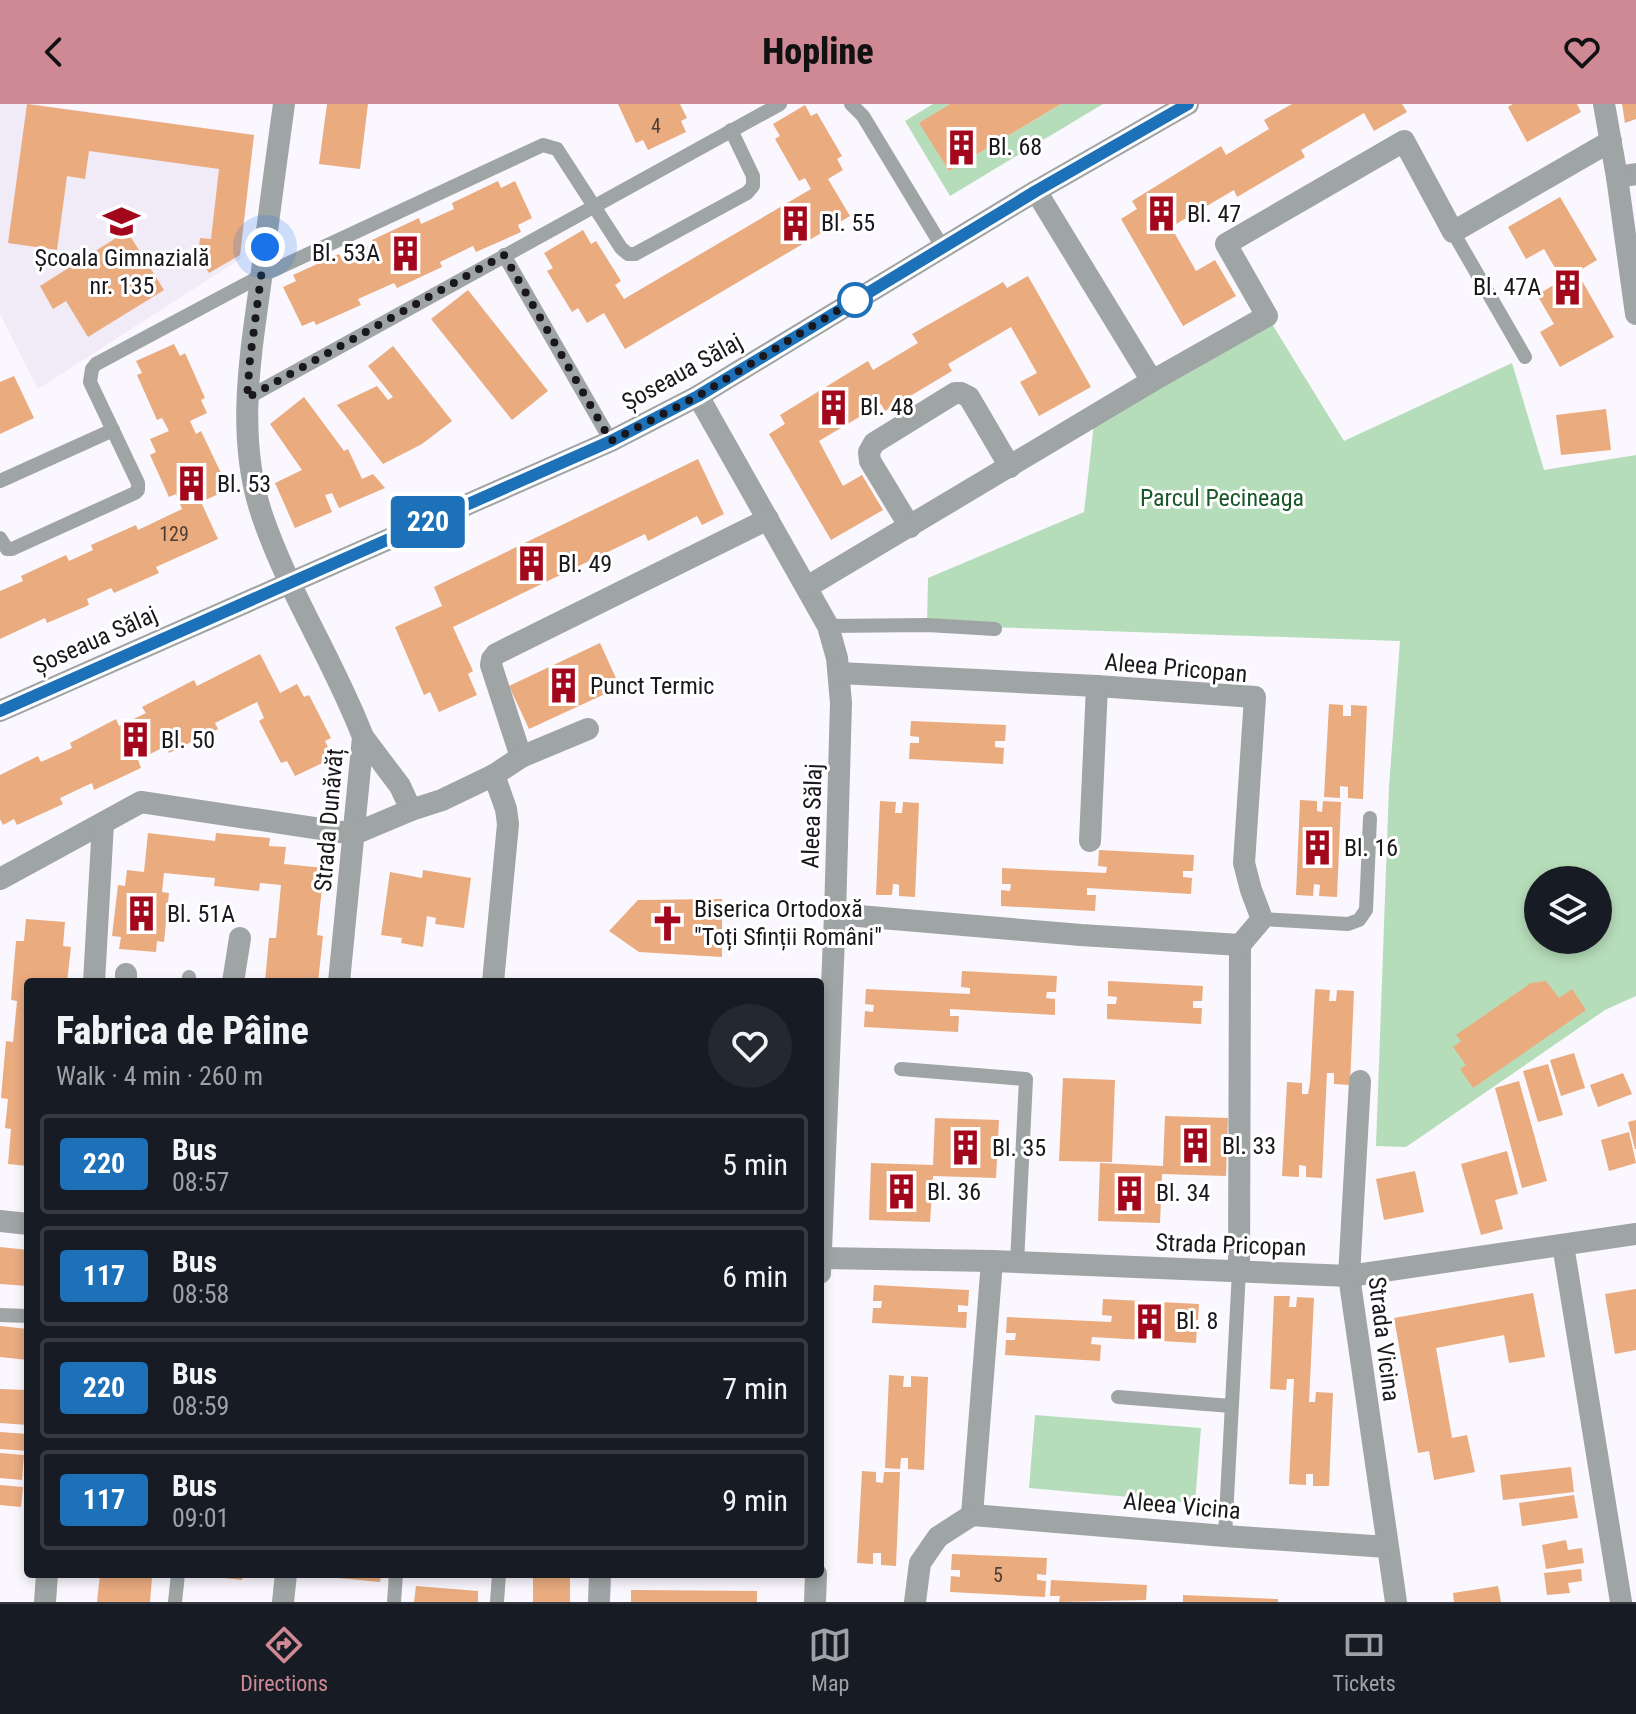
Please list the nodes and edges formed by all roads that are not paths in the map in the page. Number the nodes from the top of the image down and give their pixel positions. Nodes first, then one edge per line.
1 (283, 104) edge
2 (780, 104) edge
3 (851, 104) edge
4 (1188, 104) edge
5 (1604, 104) edge
6 (731, 130) junction
7 (1611, 141) junction
8 (1626, 176) edge
9 (1036, 191) junction
10 (594, 206) junction
11 (1453, 232) junction
12 (943, 248) junction
13 (504, 255) junction
14 (261, 276) junction
15 (1636, 314) edge
16 (1525, 357) dead end
17 (1152, 381) junction
18 (698, 396) junction
19 (247, 398) junction
20 (113, 430) junction
21 (611, 441) junction
22 (1010, 467) junction
23 (0, 481) edge
24 (768, 519) junction
25 (910, 527) junction
26 (0, 538) edge
27 (291, 582) junction
28 (807, 587) junction
29 (828, 626) junction
30 (995, 629) dead end
31 (839, 673) junction
32 (1097, 686) junction
33 (0, 711) edge
34 (588, 729) dead end
35 (363, 737) junction
36 (521, 757) junction
37 (494, 775) junction
38 (411, 810) junction
39 (1370, 818) dead end
40 (103, 823) junction
41 (354, 834) junction
42 (1090, 841) dead end
43 (0, 879) edge
44 (835, 914) junction
45 (1262, 919) junction
46 (240, 938) dead end
47 (1240, 945) junction
48 (94, 978) edge
49 (234, 978) edge
50 (339, 978) edge
51 (493, 978) edge
52 (901, 1069) dead end
53 (1360, 1081) dead end
54 (824, 1191) edge
55 (0, 1221) edge
56 (24, 1224) edge
57 (1636, 1234) edge
58 (1563, 1245) junction
59 (992, 1261) junction
60 (1017, 1263) junction
61 (824, 1266) edge
62 (1239, 1271) junction
63 (1349, 1276) junction
64 (0, 1315) edge
65 (24, 1316) edge
66 (1118, 1397) dead end
67 (1231, 1406) junction
68 (972, 1515) junction
69 (1225, 1536) junction
70 (1387, 1547) junction
71 (47, 1578) edge
72 (178, 1578) edge
73 (286, 1578) edge
74 (396, 1578) edge
75 (499, 1578) edge
76 (600, 1578) edge
77 (816, 1578) edge
78 (45, 1602) edge
79 (175, 1602) edge
80 (283, 1602) edge
81 (394, 1602) edge
82 (497, 1602) edge
83 (599, 1602) edge
84 (815, 1602) edge
85 (915, 1602) edge
86 (1396, 1602) edge
87 (1621, 1602) edge

1 - 14 street, Strada Dunăvăț
2 - 6 lane
3 - 12 lane
4 - 9 street, Șoseaua Sălaj
5 - 7 street
6 - 10 lane
6 - 10 lane
7 - 8 street
7 - 11 street
8 - 15 street
9 - 12 street, Șoseaua Sălaj
9 - 17 street
10 - 13 lane
10 - 14 lane
11 - 16 lane
11 - 17 street
12 - 18 street, Șoseaua Sălaj
13 - 19 lane
13 - 21 lane
14 - 19 street, Strada Dunăvăț
14 - 20 lane
17 - 22 street
18 - 21 street, Șoseaua Sălaj
18 - 24 street, Aleea Sălaj
19 - 27 street, Strada Dunăvăț
20 - 23 lane
20 - 26 lane
21 - 27 street, Șoseaua Sălaj
22 - 25 street
22 - 25 street
24 - 28 street, Aleea Sălaj
24 - 36 street
25 - 28 street
27 - 33 street, Șoseaua Sălaj
27 - 35 street, Strada Dunăvăț
28 - 29 street, Aleea Sălaj
29 - 30 lane
29 - 31 street, Aleea Sălaj
31 - 32 street, Aleea Pricopan
31 - 44 street, Aleea Sălaj
32 - 42 street
32 - 45 street, Aleea Pricopan
34 - 36 street
35 - 38 street
35 - 41 street, Strada Dunăvăț
36 - 37 street
37 - 38 street
37 - 51 street
38 - 41 street
39 - 45 lane
40 - 41 street
40 - 43 street
40 - 48 street
41 - 50 street, Strada Dunăvăț
44 - 47 street
44 - 54 street, Aleea Sălaj
45 - 47 street
46 - 49 street
47 - 62 street
52 - 60 lane
53 - 63 street, Strada Vicina
55 - 56 street
57 - 58 street, Strada Pricopan
58 - 63 street, Strada Pricopan
58 - 87 street
59 - 60 street, Strada Pricopan
59 - 61 street, Strada Pricopan
59 - 68 street
60 - 62 street, Strada Pricopan
62 - 63 street, Strada Pricopan
62 - 67 lane
63 - 70 street, Strada Vicina
64 - 65 lane
66 - 67 lane
67 - 69 lane
68 - 69 street, Aleea Vicina
68 - 85 street
69 - 70 street, Aleea Vicina
70 - 86 street, Strada Vicina
71 - 78 street
72 - 79 lane
73 - 80 street
74 - 81 lane
75 - 82 lane
76 - 83 street
77 - 84 street

